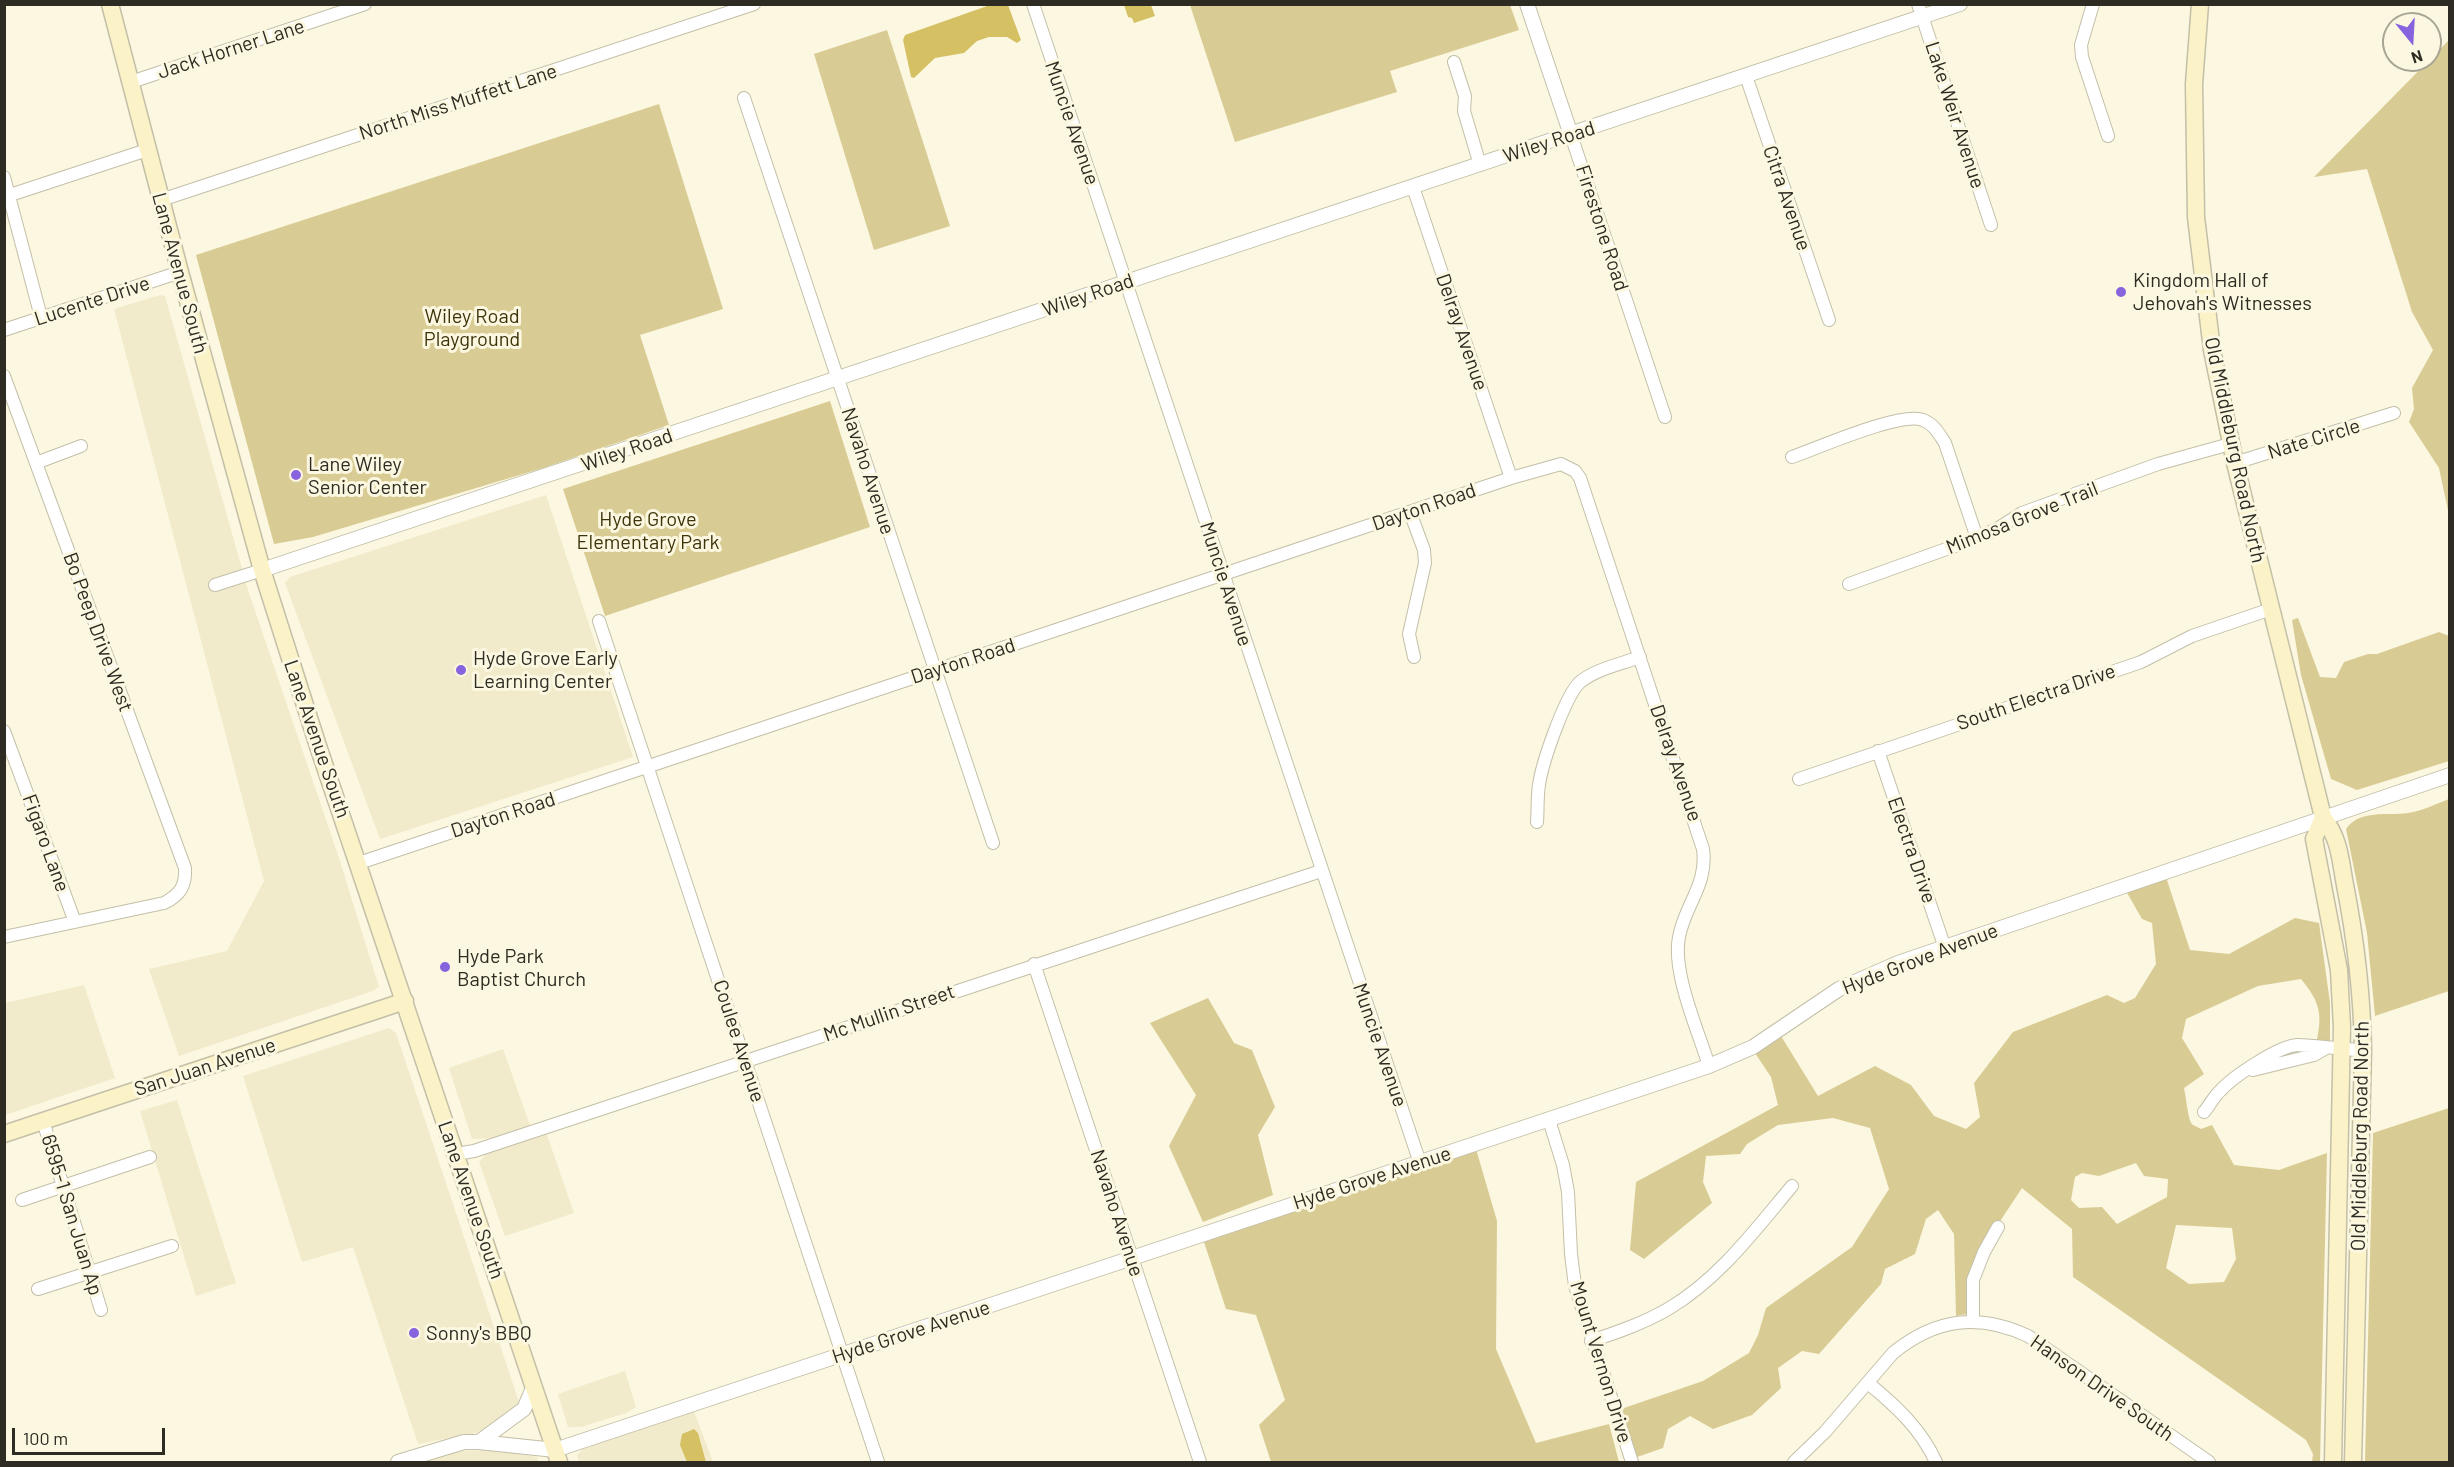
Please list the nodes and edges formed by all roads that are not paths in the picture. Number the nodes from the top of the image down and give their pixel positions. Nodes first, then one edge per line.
1 (111, 4) edge
2 (365, 4) edge
3 (754, 4) edge
4 (1033, 4) edge
5 (1527, 4) edge
6 (1960, 4) edge
7 (2093, 4) edge
8 (2200, 4) edge
9 (1920, 11) edge
10 (1454, 62) dead end
11 (1746, 76) junction
12 (131, 82) junction
13 (744, 98) dead end
14 (1571, 135) junction
15 (2108, 136) dead end
16 (147, 150) junction
17 (1480, 165) junction
18 (4, 177) edge
19 (1413, 187) junction
20 (7, 196) edge
21 (161, 200) junction
22 (1991, 225) dead end
23 (180, 272) junction
24 (1126, 283) junction
25 (41, 317) junction
26 (1829, 320) dead end
27 (4, 330) edge
28 (4, 376) edge
29 (837, 380) junction
30 (2394, 413) dead end
31 (1665, 417) dead end
32 (2230, 444) junction
33 (81, 446) dead end
34 (1792, 457) dead end
35 (36, 463) junction
36 (2235, 463) junction
37 (1569, 467) joint
38 (1511, 478) junction
39 (1410, 512) junction
40 (1977, 538) junction
41 (262, 570) junction
42 (1223, 574) junction
43 (1849, 584) dead end
44 (215, 585) dead end
45 (2271, 609) junction
46 (598, 621) dead end
47 (1414, 657) dead end
48 (1640, 657) junction
49 (934, 670) junction
50 (4, 731) edge
51 (1878, 752) junction
52 (648, 767) junction
53 (2450, 775) edge
54 (1799, 779) dead end
55 (2323, 817) junction
56 (1537, 822) dead end
57 (993, 843) dead end
58 (358, 863) junction
59 (1322, 871) junction
60 (75, 922) junction
61 (4, 937) edge
62 (1945, 948) junction
63 (1034, 964) junction
64 (405, 1001) junction
65 (2334, 1049) junction
66 (2363, 1050) junction
67 (746, 1061) junction
68 (1709, 1066) junction
69 (2204, 1112) dead end
70 (1549, 1119) junction
71 (43, 1121) junction
72 (4, 1134) edge
73 (456, 1154) junction
74 (150, 1157) dead end
75 (1419, 1163) junction
76 (1792, 1186) dead end
77 (63, 1188) junction
78 (22, 1200) dead end
79 (1998, 1227) dead end
80 (172, 1246) dead end
81 (1132, 1258) junction
82 (90, 1272) junction
83 (2357, 1281) junction
84 (2337, 1282) junction
85 (38, 1289) dead end
86 (101, 1310) dead end
87 (1973, 1321) junction
88 (1591, 1341) junction
89 (843, 1354) junction
90 (1868, 1383) junction
91 (534, 1386) junction
92 (479, 1442) junction
93 (557, 1456) edge
94 (398, 1462) edge
95 (878, 1462) edge
96 (1200, 1462) edge
97 (1632, 1462) edge
98 (1794, 1462) edge
99 (1936, 1462) edge
100 (2209, 1462) edge
101 (2333, 1462) edge
102 (2353, 1462) edge

1 - 12 main road, Lane Avenue South
2 - 12 street, Jack Horner Lane
3 - 21 street, North Miss Muffett Lane
4 - 24 street, Muncie Avenue
5 - 14 street, Firestone Road
6 - 9 street, Wiley Road
7 - 15 street
8 - 32 main road, Old Middleburg Road North
9 - 11 street, Wiley Road
9 - 22 street, Lake Weir Avenue
10 - 17 street
11 - 14 street, Wiley Road
11 - 26 street, Citra Avenue
12 - 16 main road, Lane Avenue South
13 - 29 street, Navaho Avenue
14 - 17 street, Wiley Road
14 - 31 street, Firestone Road
16 - 20 street
16 - 21 main road, Lane Avenue South
17 - 19 street, Wiley Road
18 - 20 street
19 - 24 street, Wiley Road
19 - 38 street, Delray Avenue
20 - 25 street
21 - 23 main road, Lane Avenue South
23 - 25 street, Lucente Drive
23 - 41 main road, Lane Avenue South
24 - 29 street, Wiley Road
24 - 42 street, Muncie Avenue
25 - 27 street, Lucente Drive
28 - 35 street, Bo Peep Drive West
29 - 41 street, Wiley Road
29 - 49 street, Navaho Avenue
30 - 36 street, Nate Circle
32 - 36 main road, Old Middleburg Road North
32 - 40 street, Mimosa Grove Trail
33 - 35 street
34 - 40 street
35 - 60 street, Bo Peep Drive West
36 - 45 main road, Old Middleburg Road North
37 - 38 street, Dayton Road
37 - 48 street, Delray Avenue
38 - 39 street, Dayton Road
39 - 42 street, Dayton Road
39 - 47 street
40 - 43 street, Mimosa Grove Trail
41 - 44 street, Wiley Road
41 - 58 main road, Lane Avenue South
42 - 49 street, Dayton Road
42 - 59 street, Muncie Avenue
45 - 51 street, South Electra Drive
45 - 55 main road, Old Middleburg Road North
46 - 52 street, Coulee Avenue
48 - 56 street
48 - 68 street, Delray Avenue
49 - 52 street, Dayton Road
49 - 57 street, Navaho Avenue
50 - 60 street, Figaro Lane
51 - 54 street, South Electra Drive
51 - 62 street, Electra Drive
52 - 58 street, Dayton Road
52 - 67 street, Coulee Avenue
53 - 55 street, Hyde Grove Avenue
55 - 62 street, Hyde Grove Avenue
55 - 65 main road, Old Middleburg Road North
55 - 66 main road, Old Middleburg Road North
58 - 64 main road, Lane Avenue South
59 - 63 street, Mc Mullin Street
59 - 75 street, Muncie Avenue
60 - 61 street
62 - 68 street, Hyde Grove Avenue
63 - 67 street, Mc Mullin Street
63 - 81 street, Navaho Avenue
64 - 71 main road, San Juan Avenue
64 - 73 main road, Lane Avenue South
65 - 66 street
65 - 69 street
65 - 84 main road, Old Middleburg Road North
66 - 83 main road, Old Middleburg Road North
67 - 73 street, Mc Mullin Street
67 - 89 street, Coulee Avenue
68 - 70 street, Hyde Grove Avenue
70 - 75 street, Hyde Grove Avenue
70 - 88 street, Mount Vernon Drive
71 - 72 main road, San Juan Avenue
71 - 77 street, 6595-1 San Juan Ap
73 - 91 main road, Lane Avenue South
74 - 77 street
75 - 81 street, Hyde Grove Avenue
76 - 88 street
77 - 78 street
77 - 82 street, 6595-1 San Juan Ap
79 - 87 street
80 - 82 street
81 - 89 street, Hyde Grove Avenue
81 - 96 street, Navaho Avenue
82 - 85 street
82 - 86 street, 6595-1 San Juan Ap
83 - 84 main road
83 - 102 main road, Old Middleburg Road North
84 - 101 main road, Old Middleburg Road North
87 - 90 street, Hanson Drive South
87 - 100 street, Hanson Drive South
88 - 97 street, Mount Vernon Drive
89 - 93 street, Hyde Grove Avenue
89 - 95 street, Coulee Avenue
90 - 98 street, Hanson Drive South
90 - 99 street
91 - 92 street
91 - 93 main road, Lane Avenue South
92 - 93 street, Hyde Grove Avenue
92 - 94 street, Hyde Grove Avenue

